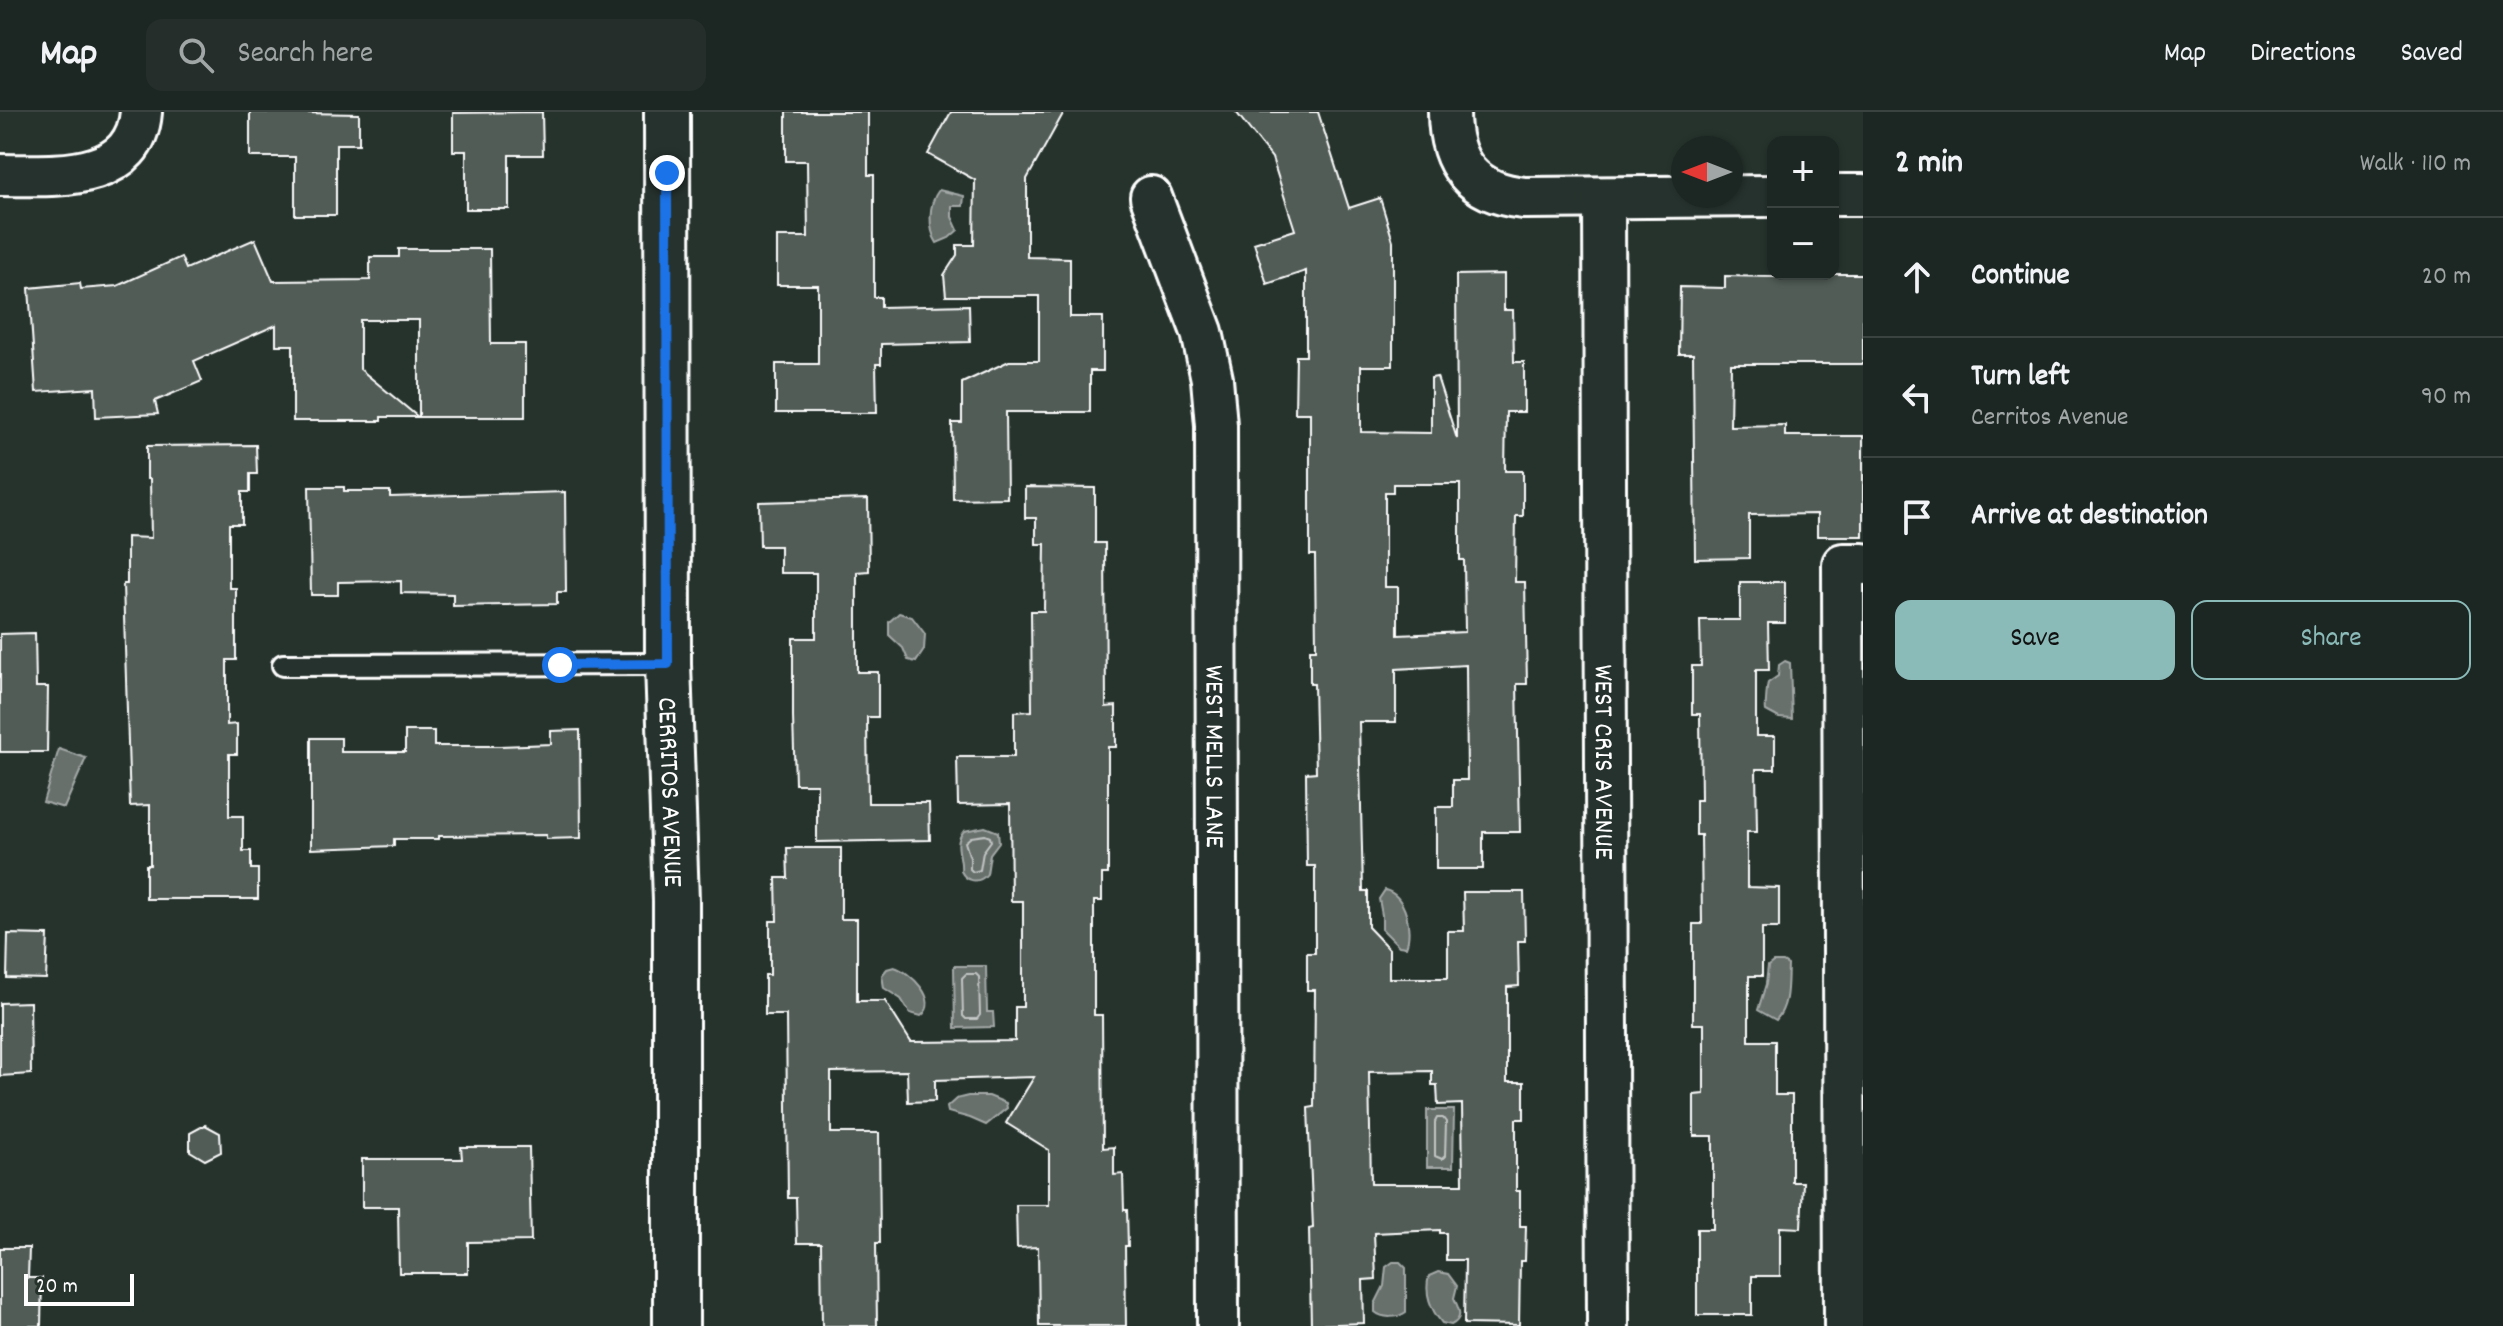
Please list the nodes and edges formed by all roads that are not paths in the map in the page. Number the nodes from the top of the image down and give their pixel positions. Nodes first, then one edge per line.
1 (141, 112) edge
2 (667, 112) edge
3 (1450, 129) edge
4 (0, 175) edge
5 (1839, 195) edge
6 (1863, 195) edge
7 (1767, 196) edge
8 (1151, 197) dead end
9 (1604, 198) junction
10 (1853, 564) edge
11 (668, 664) junction
12 (283, 665) dead end
13 (1853, 840) edge
14 (1854, 1118) edge
15 (676, 1326) edge
16 (1218, 1326) edge
17 (1608, 1326) edge
18 (1845, 1326) edge

1 - 4 street
2 - 11 street, CERRITOS AVENUE
3 - 9 street
5 - 6 street
7 - 9 street
8 - 16 street, WEST MELLS LANE
9 - 17 street, WEST CRIS AVENUE
10 - 13 street
11 - 12 lane
11 - 15 street, CERRITOS AVENUE
13 - 14 street
14 - 18 street

